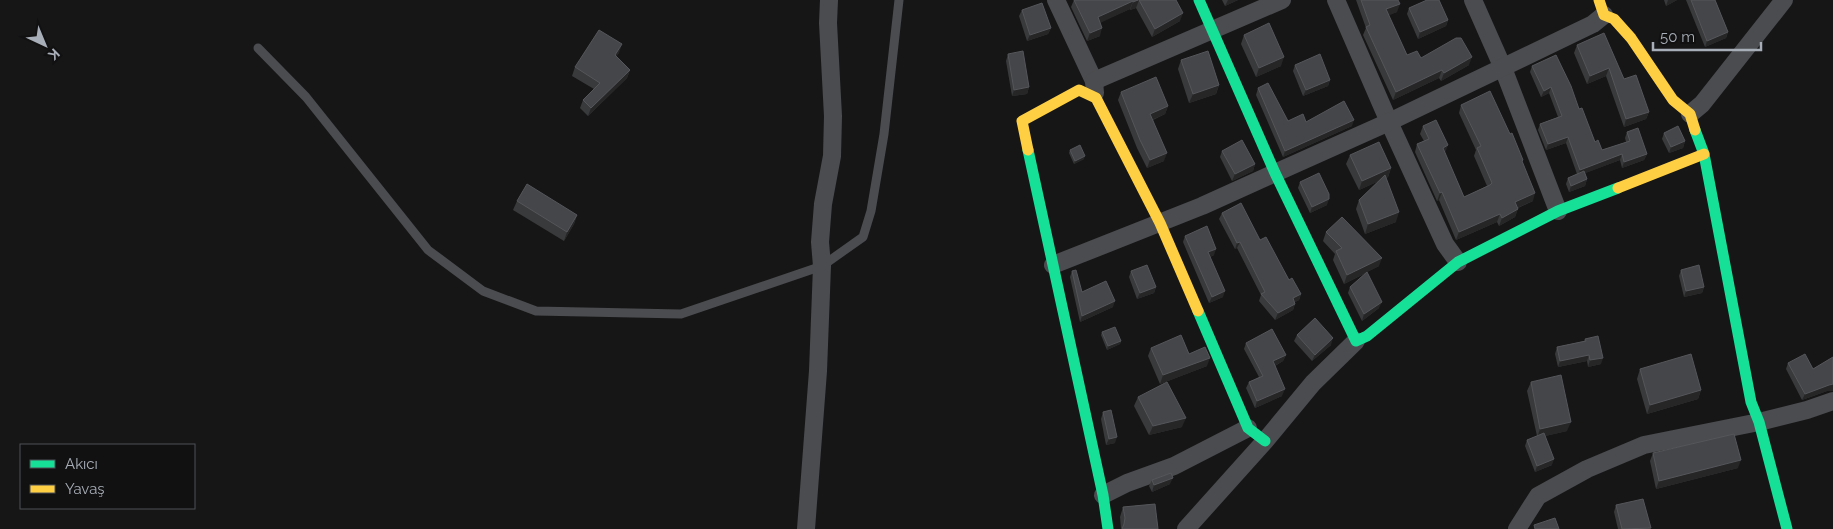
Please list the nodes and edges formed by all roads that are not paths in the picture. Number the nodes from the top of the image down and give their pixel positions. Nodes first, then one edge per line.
1 (829, 0) edge
2 (899, 0) edge
3 (1056, 0) edge
4 (1199, 0) edge
5 (1282, 0) edge
6 (1336, 0) edge
7 (1473, 0) edge
8 (1784, 0) edge
9 (1602, 8) edge
10 (1212, 31) junction
11 (258, 48) dead end
12 (1503, 68) junction
13 (1095, 90) junction
14 (1690, 114) junction
15 (1389, 122) junction
16 (1704, 154) junction
17 (1275, 173) junction
18 (1558, 211) junction
19 (1160, 223) junction
20 (1458, 262) junction
21 (1053, 265) junction
22 (822, 266) junction
23 (1356, 341) junction
24 (1833, 401) edge
25 (1759, 422) junction
26 (1248, 428) junction
27 (1265, 441) junction
28 (1103, 495) junction
29 (806, 529) edge
30 (1108, 529) edge
31 (1186, 529) edge
32 (1517, 529) edge
33 (1787, 529) edge

1 - 22 street
2 - 22 lane
3 - 13 street
4 - 10 street
5 - 10 street
6 - 15 street
7 - 12 street
8 - 14 street
9 - 12 street
9 - 14 street
10 - 13 street
10 - 17 street
11 - 22 lane
12 - 15 street
12 - 18 street
13 - 19 street
13 - 21 street
14 - 16 street
15 - 17 street
15 - 20 street
16 - 18 street
16 - 25 street
17 - 19 street
17 - 23 street
18 - 20 street
19 - 21 street
19 - 26 street
20 - 23 street
21 - 28 street
22 - 29 street
23 - 27 street
24 - 25 street
25 - 32 street
25 - 33 street
26 - 27 street
26 - 28 street
27 - 31 street
28 - 30 street

